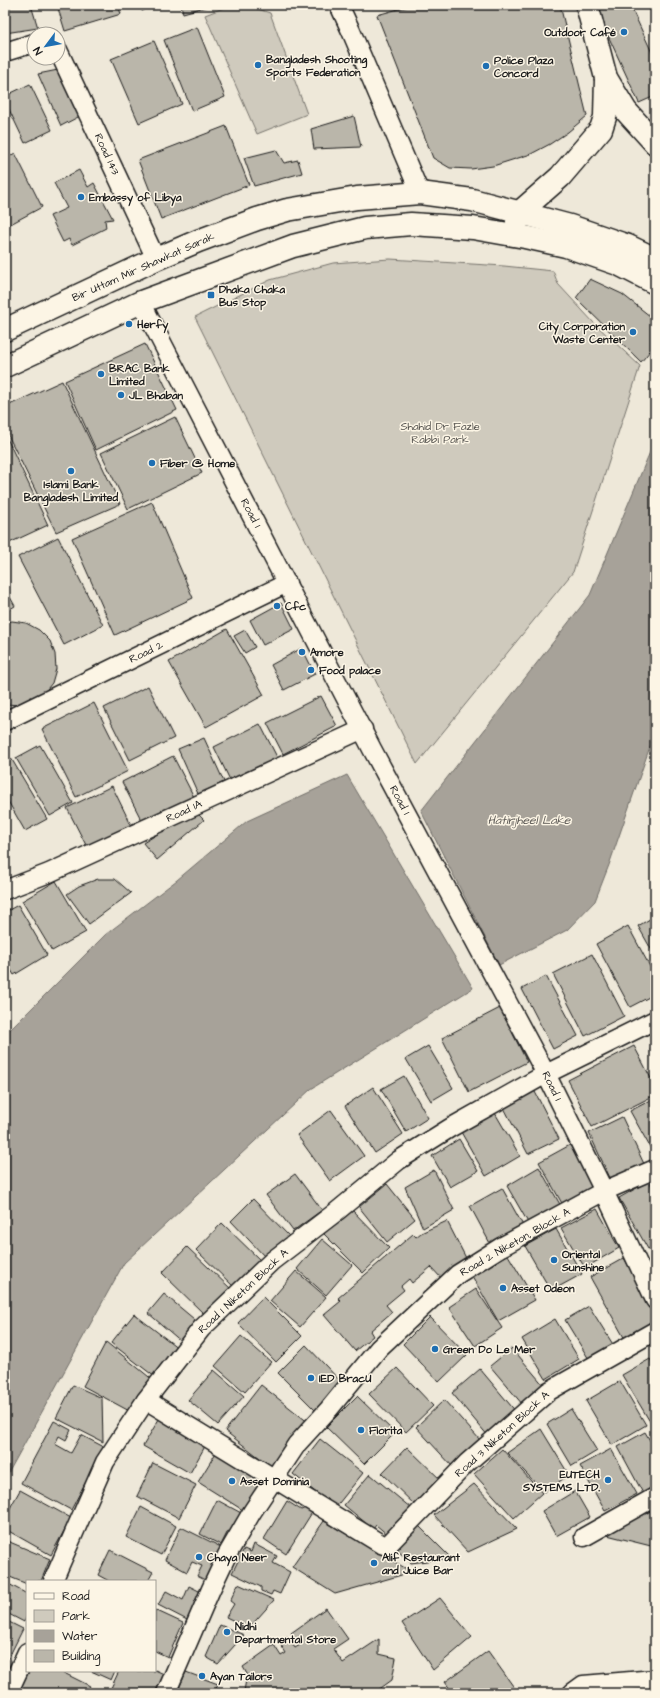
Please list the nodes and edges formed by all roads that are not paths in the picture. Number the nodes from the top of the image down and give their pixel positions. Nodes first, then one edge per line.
1 (339, 5) edge
2 (587, 5) edge
3 (26, 45) edge
4 (5, 52) edge
5 (66, 66) edge
6 (606, 78) junction
7 (655, 143) edge
8 (420, 192) junction
9 (520, 212) junction
10 (514, 235) junction
11 (156, 259) junction
12 (655, 259) edge
13 (655, 283) edge
14 (141, 302) junction
15 (5, 330) edge
16 (5, 366) edge
17 (287, 583) junction
18 (5, 720) edge
19 (363, 729) junction
20 (5, 890) edge
21 (655, 1020) edge
22 (546, 1074) junction
23 (655, 1169) edge
24 (604, 1191) junction
25 (655, 1300) edge
26 (655, 1331) edge
27 (146, 1400) junction
28 (274, 1478) junction
29 (655, 1497) edge
30 (584, 1537) dead end
31 (53, 1580) edge
32 (26, 1654) edge
33 (655, 1679) edge
34 (8, 1693) edge
35 (166, 1693) edge
36 (572, 1693) edge

1 - 8 street
2 - 6 main road
3 - 4 street
5 - 11 street, Road 143
6 - 7 main road
6 - 9 main road
8 - 9 main road, Bir Uttam Mir Shawkat Sarak
8 - 11 main road, Bir Uttam Mir Shawkat Sarak
9 - 10 main road
9 - 12 main road, Bir Uttam Mir Shawkat Sarak
10 - 13 main road
10 - 14 main road
11 - 15 main road, Bir Uttam Mir Shawkat Sarak
14 - 16 main road
14 - 17 street, Road 1
17 - 18 street, Road 2
17 - 19 street, Road 1
19 - 20 street, Road 1A
19 - 22 street, Road 1
21 - 22 street, Road 1 Niketon Block A
22 - 24 street, Road 1
22 - 27 street, Road 1 Niketon Block A
23 - 24 street, Road 2 Niketon, Block A
24 - 25 street, Road 1
24 - 28 street, Road 2 Niketon, Block A
26 - 28 street, Road 3 Niketon Block A
27 - 28 street
27 - 31 street, Road 1 Niketon Block A
28 - 35 street, Road 2 Niketon, Block A
29 - 30 street
32 - 34 street
33 - 36 street

